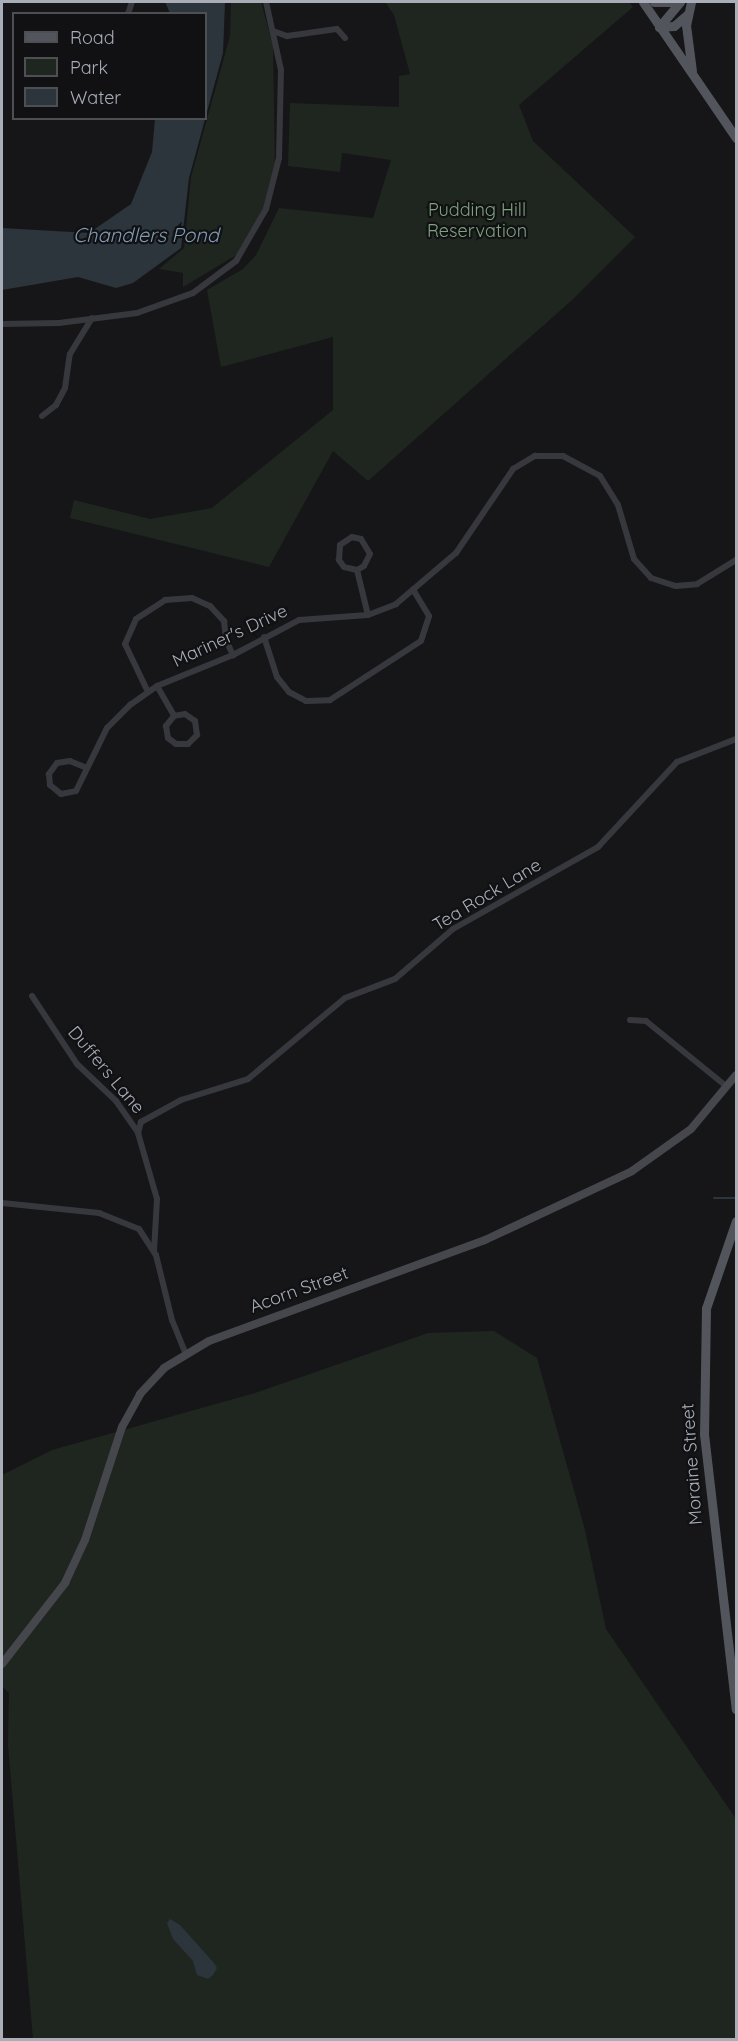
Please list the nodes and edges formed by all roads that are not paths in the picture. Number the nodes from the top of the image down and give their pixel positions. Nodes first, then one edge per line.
1 (266, 2) edge
2 (643, 2) edge
3 (654, 2) edge
4 (675, 2) edge
5 (680, 2) edge
6 (691, 2) edge
7 (689, 13) junction
8 (659, 27) junction
9 (273, 31) junction
10 (287, 36) junction
11 (345, 38) dead end
12 (279, 51) junction
13 (692, 74) junction
14 (736, 138) edge
15 (92, 318) junction
16 (2, 324) edge
17 (42, 416) dead end
18 (736, 560) edge
19 (357, 570) junction
20 (413, 589) junction
21 (368, 615) junction
22 (264, 637) junction
23 (233, 655) junction
24 (157, 686) junction
25 (148, 692) junction
26 (174, 716) junction
27 (736, 739) edge
28 (87, 768) junction
29 (32, 996) dead end
30 (630, 1020) dead end
31 (736, 1075) edge
32 (726, 1086) junction
33 (138, 1133) junction
34 (2, 1203) edge
35 (736, 1221) edge
36 (154, 1251) junction
37 (186, 1353) junction
38 (2, 1665) edge
39 (736, 1709) edge

1 - 9 street
2 - 8 main road
3 - 4 main road
5 - 8 main road
6 - 7 main road
7 - 8 main road
7 - 13 main road
8 - 13 main road
9 - 10 street
9 - 12 street
10 - 11 street
10 - 12 street
12 - 15 street
13 - 14 main road
15 - 16 street
15 - 17 street
18 - 20 street, Mariner's Drive
19 - 19 street
19 - 21 street
20 - 21 street, Mariner's Drive
20 - 22 street
21 - 22 street, Mariner's Drive
22 - 23 street, Mariner's Drive
23 - 24 street, Mariner's Drive
23 - 25 street
24 - 25 street, Mariner's Drive
24 - 26 street
25 - 28 street, Mariner's Drive
26 - 26 street
27 - 33 street, Tea Rock Lane
28 - 28 street, Mariner's Drive
29 - 33 street, Duffers Lane
30 - 32 street
31 - 32 main road, Acorn Street
32 - 37 main road, Acorn Street
33 - 36 street
34 - 36 street
35 - 39 main road, Moraine Street
36 - 37 street
37 - 38 main road, Acorn Street

